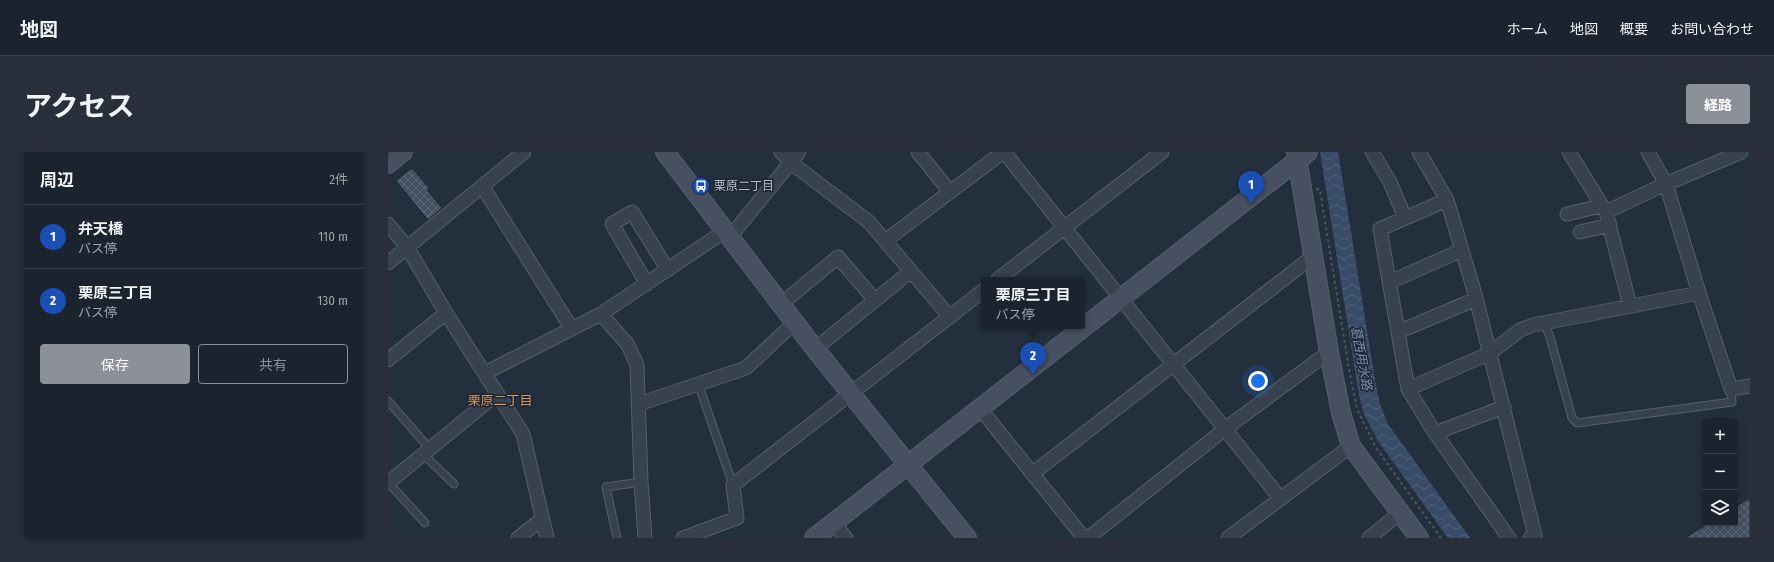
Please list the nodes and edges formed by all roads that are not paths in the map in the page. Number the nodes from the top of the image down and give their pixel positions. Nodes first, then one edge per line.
1 (403, 152) edge
2 (524, 152) edge
3 (665, 152) edge
4 (781, 152) edge
5 (799, 152) edge
6 (918, 152) edge
7 (1004, 152) edge
8 (1162, 152) edge
9 (1372, 152) edge
10 (1419, 152) edge
11 (1569, 152) edge
12 (1648, 152) edge
13 (1741, 152) edge
14 (1301, 154) edge
15 (790, 162) junction
16 (388, 164) edge
17 (1666, 184) junction
18 (482, 186) junction
19 (950, 192) junction
20 (1447, 200) junction
21 (1604, 209) junction
22 (1566, 214) dead end
23 (1405, 218) junction
24 (388, 224) edge
25 (1610, 225) junction
26 (1064, 228) junction
27 (1580, 232) dead end
28 (728, 234) junction
29 (885, 241) junction
30 (408, 247) junction
31 (1462, 250) junction
32 (1315, 258) junction
33 (388, 263) edge
34 (668, 270) junction
35 (911, 271) junction
36 (1001, 277) edge
37 (1390, 282) junction
38 (647, 284) junction
39 (981, 292) edge
40 (1699, 293) junction
41 (874, 299) junction
42 (1120, 299) junction
43 (1476, 299) junction
44 (780, 305) junction
45 (1630, 306) junction
46 (446, 313) junction
47 (601, 314) junction
48 (950, 317) junction
49 (794, 323) junction
50 (1544, 323) junction
51 (1085, 326) edge
52 (572, 329) junction
53 (1081, 329) edge
54 (1398, 332) junction
55 (815, 349) junction
56 (1329, 352) junction
57 (1490, 353) junction
58 (388, 360) edge
59 (1173, 364) junction
60 (485, 373) junction
61 (698, 383) junction
62 (1750, 386) edge
63 (1408, 389) junction
64 (1731, 389) junction
65 (497, 394) junction
66 (850, 394) junction
67 (388, 401) edge
68 (638, 404) junction
69 (980, 407) junction
70 (1504, 407) junction
71 (1225, 429) junction
72 (1435, 434) junction
73 (1351, 446) junction
74 (426, 451) junction
75 (908, 464) junction
76 (1032, 474) junction
77 (641, 482) junction
78 (388, 483) edge
79 (454, 484) dead end
80 (733, 485) junction
81 (1280, 498) junction
82 (1401, 512) junction
83 (542, 519) junction
84 (834, 522) junction
85 (425, 523) dead end
86 (518, 538) edge
87 (547, 538) edge
88 (617, 538) edge
89 (645, 538) edge
90 (683, 538) edge
91 (814, 538) edge
92 (846, 538) edge
93 (967, 538) edge
94 (1084, 538) edge
95 (1088, 538) edge
96 (1228, 538) edge
97 (1369, 538) edge
98 (1419, 538) edge
99 (1509, 538) edge
100 (1530, 538) edge

1 - 16 street
2 - 18 street
3 - 28 street
4 - 15 street
5 - 15 street
6 - 19 street
7 - 19 street
7 - 26 street
8 - 26 street
9 - 23 street
10 - 20 street
11 - 21 street
12 - 17 street
13 - 17 street
14 - 32 street
14 - 42 street
15 - 28 street
15 - 29 street
17 - 21 street
17 - 40 street
18 - 30 street
18 - 52 street
19 - 29 street
20 - 23 street
20 - 31 street
21 - 22 street
21 - 25 street
23 - 37 street
24 - 30 street
25 - 27 street
25 - 45 street
26 - 36 street
26 - 42 street
28 - 34 street
28 - 44 street
29 - 35 street
30 - 33 street
30 - 46 street
31 - 37 street
31 - 43 street
32 - 56 street
32 - 59 street
34 - 38 street
34 - 38 street
35 - 41 street
35 - 48 street
37 - 54 street
38 - 47 street
39 - 48 street
40 - 45 street
40 - 64 street
41 - 44 street
41 - 55 street
42 - 51 street
42 - 59 street
43 - 54 street
43 - 57 street
44 - 49 street
45 - 50 street
46 - 58 street
46 - 60 street
47 - 52 street
47 - 68 street
48 - 66 street
49 - 55 street
49 - 61 street
50 - 57 street
50 - 64 lane
52 - 60 street
53 - 69 street
54 - 63 street
55 - 66 street
56 - 71 street
56 - 73 street
57 - 63 street
57 - 70 street
59 - 71 street
59 - 76 street
60 - 65 street
61 - 68 street
61 - 80 lane
62 - 64 street
63 - 72 street
65 - 74 street
65 - 83 street
66 - 75 street
66 - 80 street
67 - 74 lane
68 - 77 street
69 - 75 street
69 - 76 street
70 - 72 street
70 - 100 street
71 - 81 street
71 - 95 street
72 - 99 street
73 - 81 street
73 - 82 street
74 - 78 street
74 - 79 lane
75 - 84 street
75 - 93 street
76 - 94 street
77 - 88 lane
77 - 89 street
78 - 85 lane
80 - 90 street
81 - 96 street
82 - 97 street
82 - 98 street
83 - 86 street
83 - 87 street
84 - 91 street
84 - 92 street

